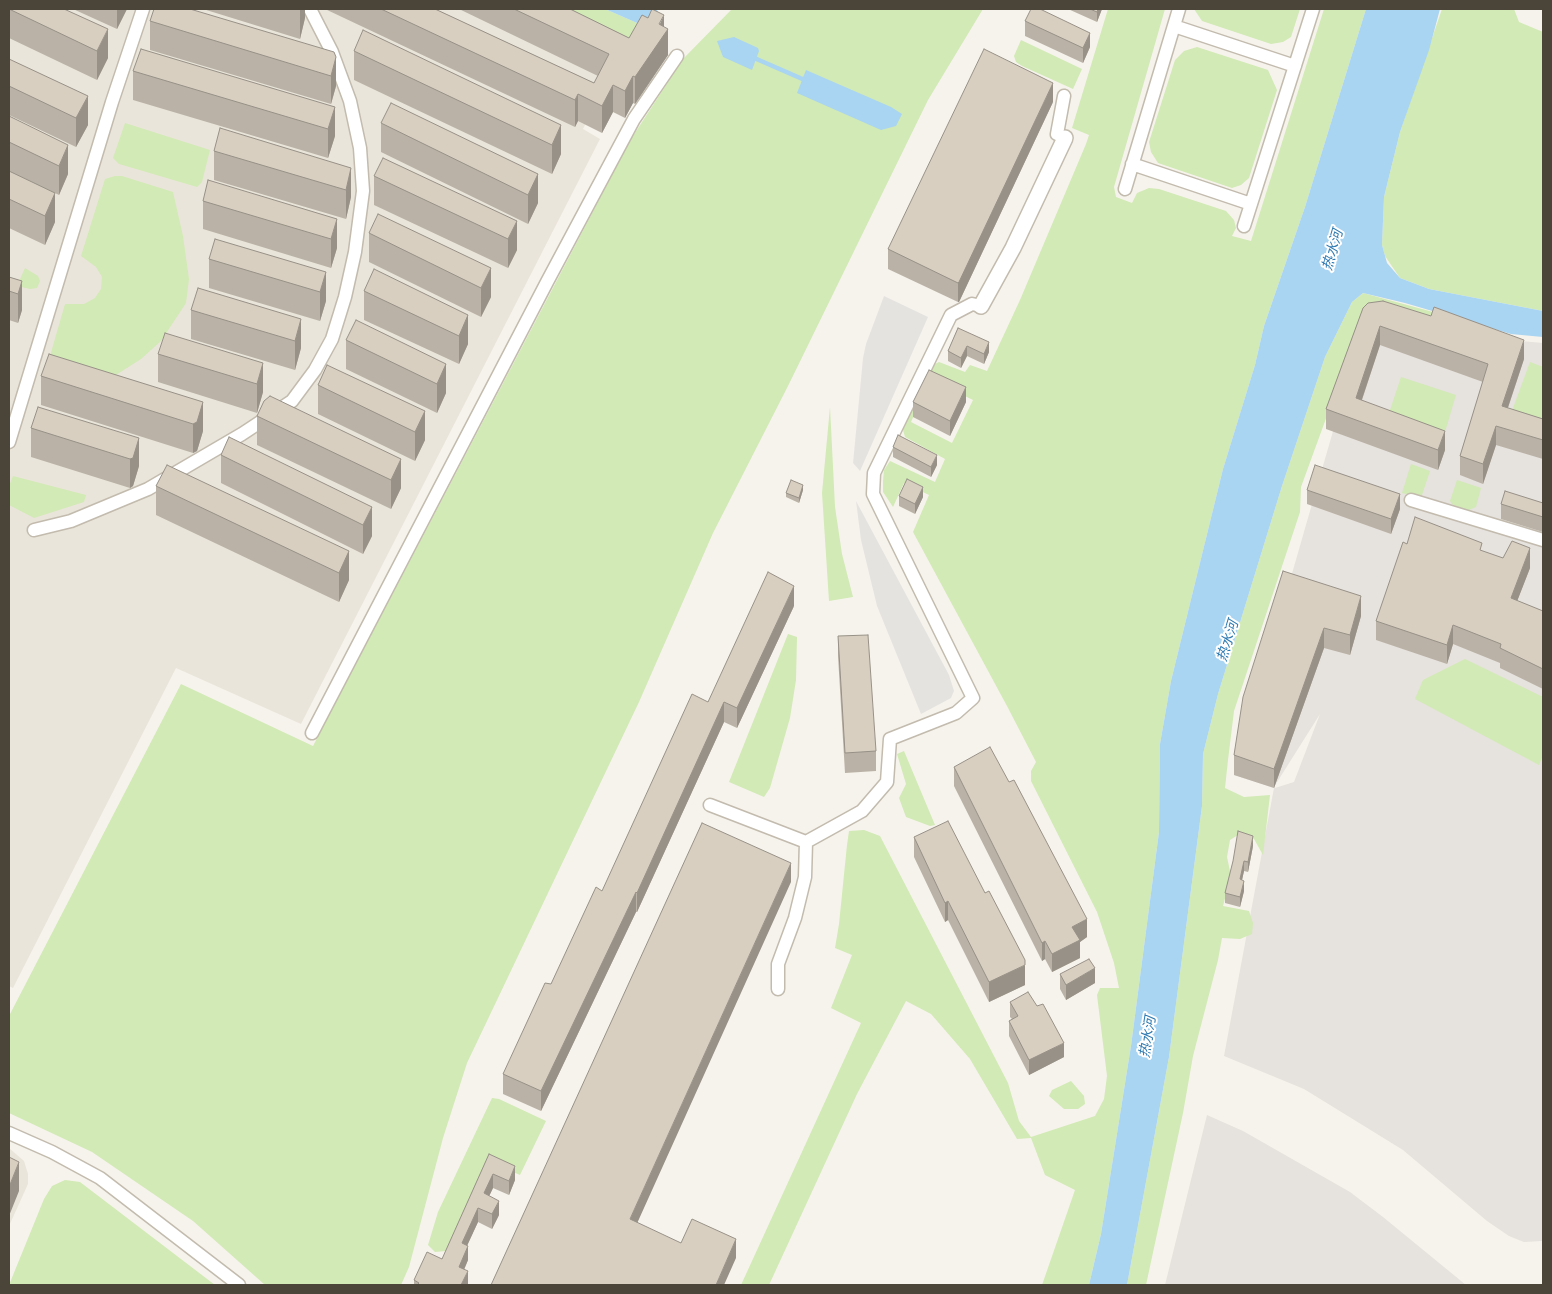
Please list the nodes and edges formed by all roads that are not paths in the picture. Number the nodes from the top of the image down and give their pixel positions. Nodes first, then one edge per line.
1 (143, 9) edge
2 (310, 9) edge
3 (1179, 9) edge
4 (1313, 9) edge
5 (1174, 26) junction
6 (677, 56) dead end
7 (1295, 66) junction
8 (1064, 96) dead end
9 (1065, 138) joint
10 (1132, 164) junction
11 (1125, 188) dead end
12 (1251, 204) junction
13 (1244, 226) dead end
14 (981, 306) joint
15 (9, 442) edge
16 (1411, 500) dead end
17 (34, 530) dead end
18 (1543, 540) edge
19 (312, 732) dead end
20 (710, 805) dead end
21 (806, 842) junction
22 (778, 989) dead end
23 (9, 1133) edge
24 (240, 1285) edge

1 - 15 street
2 - 17 street
3 - 5 street
4 - 7 street
5 - 7 street
5 - 10 street
6 - 19 street
7 - 12 street
8 - 9 street
9 - 14 street
10 - 11 street
10 - 12 street
12 - 13 street
14 - 21 street
16 - 18 street
20 - 21 street
21 - 22 street
23 - 24 street

